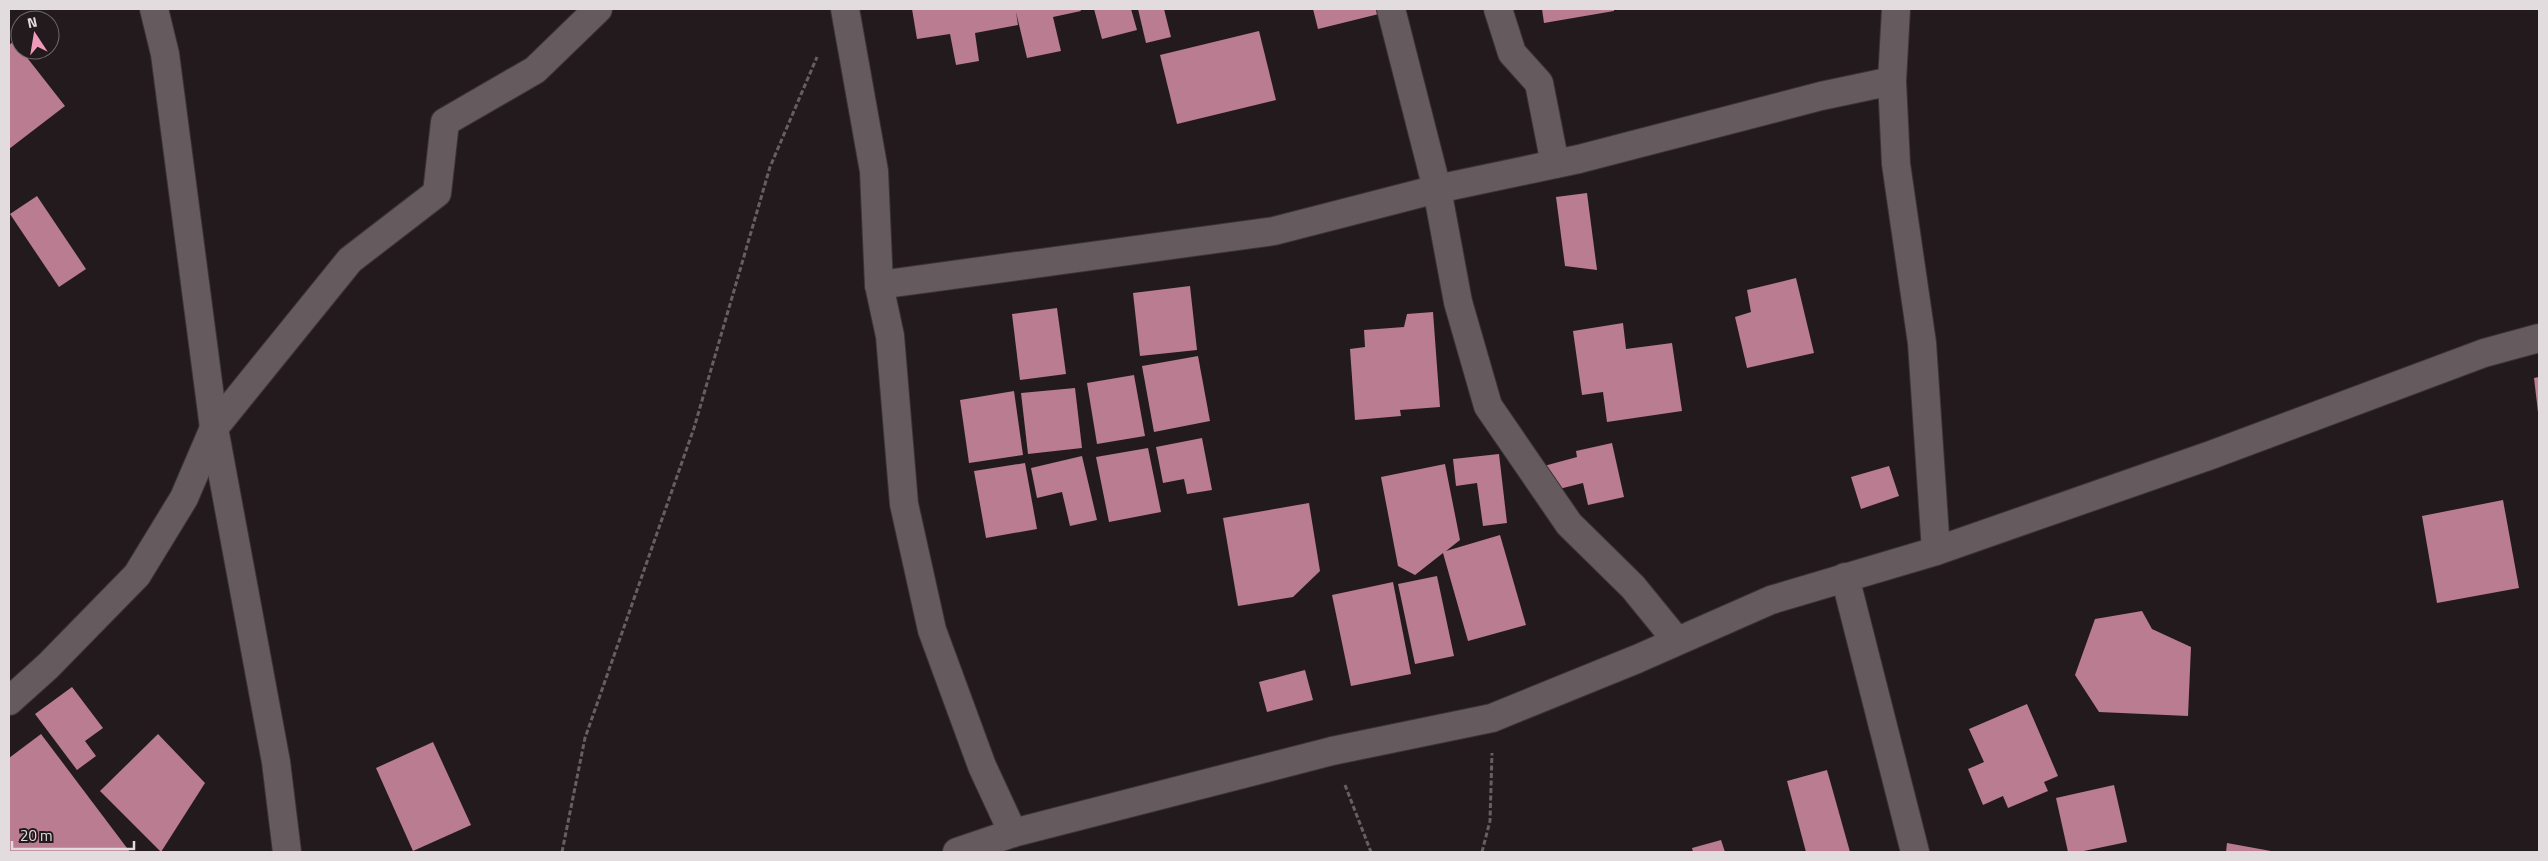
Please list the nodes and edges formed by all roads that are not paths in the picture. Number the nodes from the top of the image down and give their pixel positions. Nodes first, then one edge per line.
1 (154, 9) edge
2 (598, 9) edge
3 (845, 9) edge
4 (1391, 9) edge
5 (1498, 9) edge
6 (1896, 9) edge
7 (1892, 81) junction
8 (1555, 164) junction
9 (1437, 189) junction
10 (879, 285) junction
11 (2539, 338) edge
12 (214, 428) junction
13 (1936, 551) junction
14 (1845, 577) junction
15 (1677, 641) junction
16 (9, 701) edge
17 (1014, 833) junction
18 (287, 852) edge
19 (957, 852) edge
20 (1915, 852) edge

1 - 12 street
2 - 12 street
3 - 10 street
4 - 9 street
5 - 8 street
6 - 7 street
7 - 8 street
7 - 13 street
8 - 9 street
9 - 10 street
9 - 15 street
10 - 17 street
11 - 13 street
12 - 16 street
12 - 18 street
13 - 14 street
14 - 15 street
14 - 20 street
15 - 17 street
17 - 19 street

